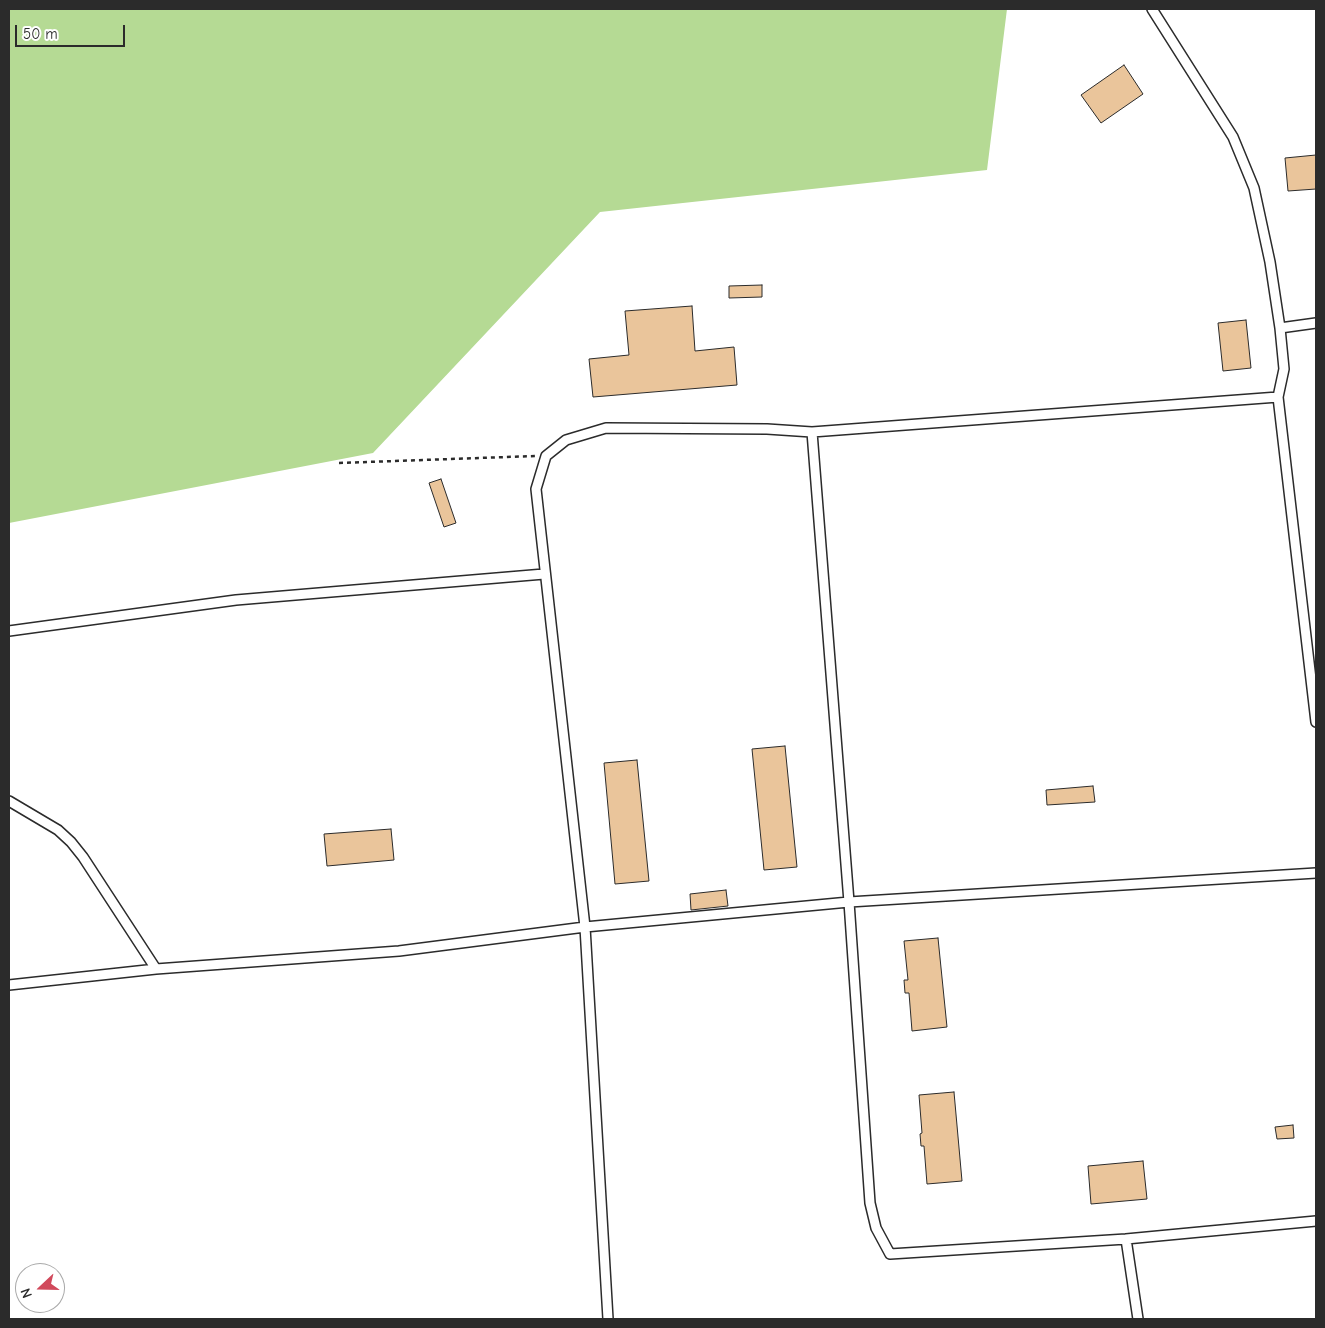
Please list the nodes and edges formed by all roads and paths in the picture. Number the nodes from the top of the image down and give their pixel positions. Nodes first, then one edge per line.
1 (1152, 9) edge
2 (1316, 323) edge
3 (1280, 328) junction
4 (1278, 397) junction
5 (812, 432) junction
6 (546, 456) junction
7 (339, 463) dead end
8 (544, 574) junction
9 (9, 631) edge
10 (1316, 722) edge
11 (9, 801) edge
12 (1316, 873) edge
13 (849, 902) junction
14 (585, 927) junction
15 (156, 969) junction
16 (9, 985) edge
17 (1316, 1221) edge
18 (1126, 1239) junction
19 (608, 1319) edge
20 (1138, 1319) edge

1 - 3 lane
2 - 3 lane
3 - 4 lane
4 - 5 lane
4 - 10 lane
5 - 6 lane
5 - 13 lane
6 - 7 path
6 - 8 lane
8 - 9 lane
8 - 14 lane
11 - 15 lane
12 - 13 lane
13 - 14 lane
13 - 18 lane
14 - 15 lane
14 - 19 lane
15 - 16 lane
17 - 18 lane
18 - 20 lane

